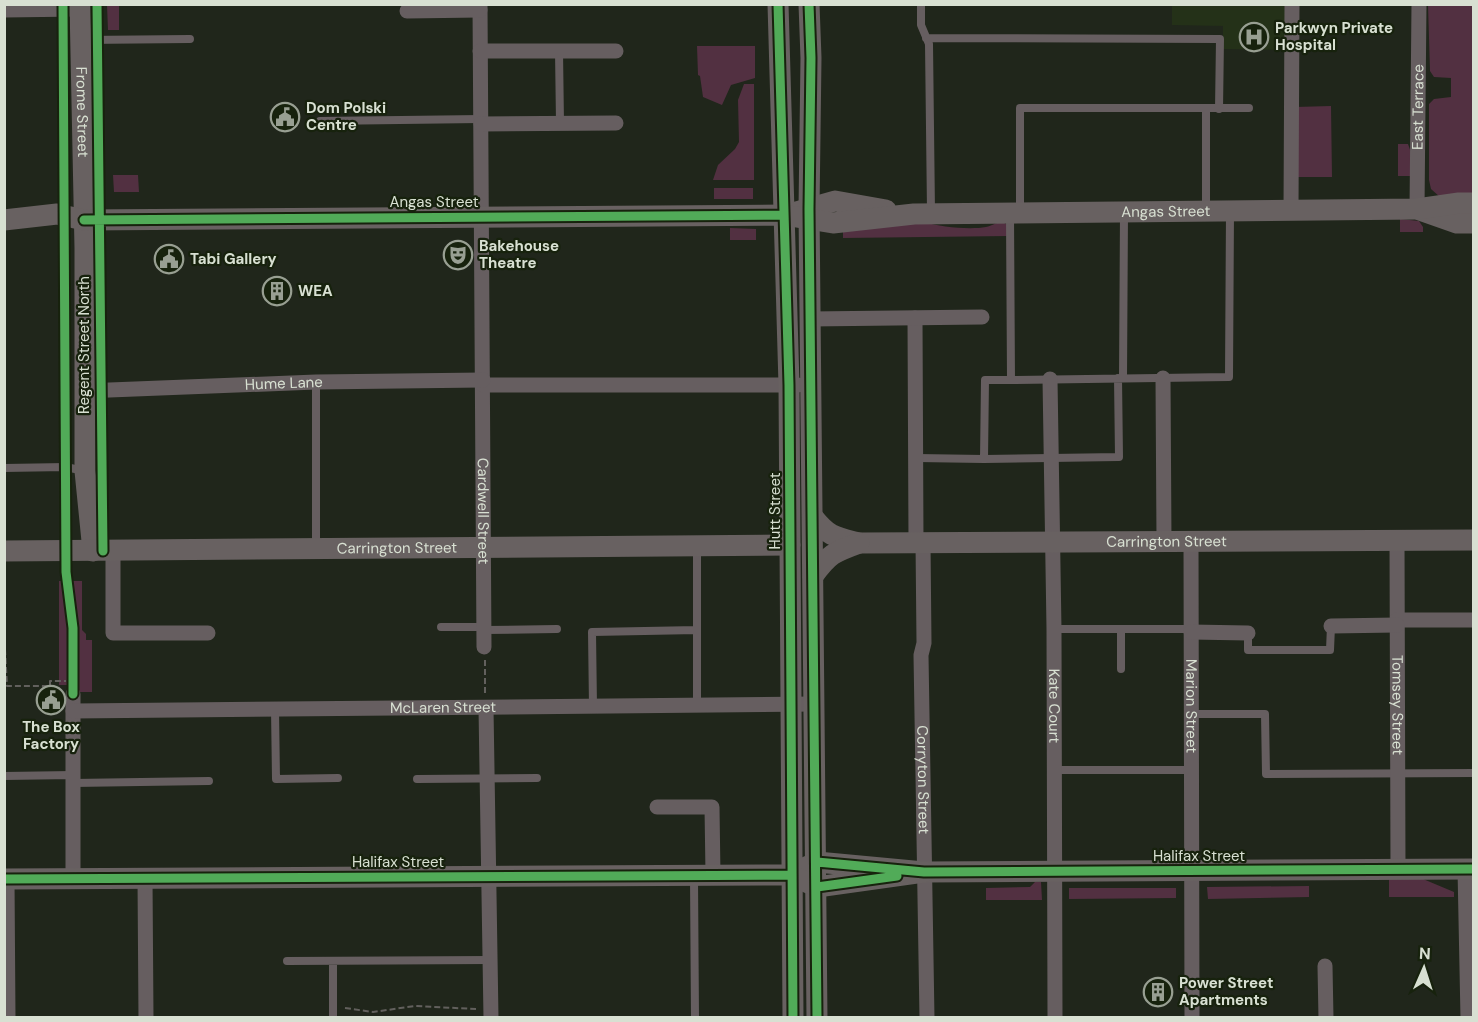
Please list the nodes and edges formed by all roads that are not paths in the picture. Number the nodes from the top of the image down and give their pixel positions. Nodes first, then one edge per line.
1 (778, 4) edge
2 (809, 4) edge
3 (921, 4) edge
4 (1292, 4) edge
5 (1419, 4) edge
6 (80, 7) edge
7 (480, 8) edge
8 (4, 10) edge
9 (407, 11) dead end
10 (926, 38) junction
11 (190, 39) dead end
12 (81, 40) junction
13 (810, 40) junction
14 (780, 41) junction
15 (480, 51) junction
16 (559, 51) junction
17 (616, 51) dead end
18 (1249, 108) dead end
19 (1206, 109) junction
20 (1220, 109) junction
21 (320, 121) dead end
22 (481, 122) junction
23 (560, 123) junction
24 (616, 123) dead end
25 (1473, 203) edge
26 (1417, 209) junction
27 (1291, 210) junction
28 (1206, 211) junction
29 (1230, 211) junction
30 (1124, 212) junction
31 (1015, 213) junction
32 (809, 214) junction
33 (922, 214) junction
34 (784, 215) junction
35 (482, 217) junction
36 (84, 220) junction
37 (4, 221) edge
38 (1473, 223) edge
39 (982, 317) dead end
40 (915, 318) junction
41 (810, 319) junction
42 (1121, 378) junction
43 (1163, 378) junction
44 (1050, 379) junction
45 (1011, 380) junction
46 (316, 382) junction
47 (483, 382) junction
48 (789, 385) junction
49 (811, 386) junction
50 (84, 391) junction
51 (917, 458) junction
52 (984, 459) junction
53 (1050, 459) junction
54 (4, 468) edge
55 (85, 471) junction
56 (813, 517) junction
57 (1397, 540) junction
58 (1473, 540) edge
59 (1052, 541) junction
60 (1164, 541) junction
61 (1191, 541) junction
62 (920, 542) junction
63 (860, 543) junction
64 (697, 545) junction
65 (790, 545) junction
66 (484, 547) junction
67 (316, 549) junction
68 (4, 551) edge
69 (94, 551) junction
70 (813, 576) junction
71 (1473, 620) edge
72 (1397, 623) junction
73 (1331, 626) joint
74 (441, 627) dead end
75 (484, 628) junction
76 (557, 628) dead end
77 (1054, 629) junction
78 (1121, 629) junction
79 (697, 630) junction
80 (1191, 631) junction
81 (208, 633) dead end
82 (1248, 633) joint
83 (484, 647) road end
84 (1120, 669) dead end
85 (73, 687) road end
86 (790, 704) junction
87 (815, 704) junction
88 (697, 705) junction
89 (593, 707) junction
90 (486, 708) junction
91 (275, 709) junction
92 (73, 711) junction
93 (1192, 714) junction
94 (1055, 770) junction
95 (1192, 770) junction
96 (1397, 773) junction
97 (1473, 773) edge
98 (4, 776) edge
99 (338, 778) dead end
100 (486, 778) junction
101 (537, 778) dead end
102 (73, 779) junction
103 (417, 779) dead end
104 (209, 781) dead end
105 (657, 807) dead end
106 (817, 862) junction
107 (1469, 869) edge
108 (1398, 870) junction
109 (1191, 871) junction
110 (924, 872) junction
111 (1054, 872) junction
112 (703, 875) junction
113 (791, 875) junction
114 (487, 876) junction
115 (73, 878) junction
116 (145, 878) junction
117 (6, 879) edge
118 (817, 887) junction
119 (490, 960) junction
120 (287, 961) dead end
121 (333, 961) junction
122 (1325, 966) dead end
123 (490, 1013) edge
124 (8, 1017) edge
125 (146, 1017) edge
126 (333, 1017) edge
127 (694, 1017) edge
128 (793, 1017) edge
129 (817, 1017) edge
130 (927, 1017) edge
131 (1055, 1017) edge
132 (1192, 1017) edge
133 (1326, 1017) edge
134 (1468, 1017) edge

1 - 14 street, Hutt Street
2 - 13 street
3 - 10 lane
4 - 27 street
5 - 26 street, East Terrace
6 - 8 street
6 - 12 street, Frome Street
7 - 9 street
7 - 15 street, Cardwell Street
10 - 20 lane
10 - 33 lane
11 - 12 lane
12 - 36 street, Frome Street
13 - 14 street
13 - 32 street
14 - 34 street, Hutt Street
15 - 16 street
15 - 22 street, Cardwell Street
16 - 17 street
16 - 23 lane
18 - 20 lane
19 - 20 lane
19 - 28 lane
19 - 31 lane
21 - 22 lane
22 - 23 street
22 - 35 street, Cardwell Street
23 - 24 street
25 - 26 street
26 - 27 street, Angas Street
26 - 38 street
27 - 29 street, Angas Street
28 - 29 street, Angas Street
28 - 30 street, Angas Street
29 - 43 lane
30 - 31 street, Angas Street
30 - 42 lane
31 - 33 street, Angas Street
31 - 45 lane
32 - 33 street, Angas Street
32 - 34 street, Angas Street
32 - 41 street
34 - 35 street, Angas Street
34 - 48 street, Hutt Street
35 - 36 street, Angas Street
35 - 47 street, Cardwell Street
36 - 37 street, Angas Street
36 - 50 street, Regent Street North
39 - 40 street
40 - 41 street
40 - 51 street, Corryton Street
41 - 49 street
42 - 43 lane
42 - 44 lane
42 - 53 lane
43 - 60 street
44 - 45 lane
44 - 53 street, Kate Court
45 - 52 lane
46 - 47 street, Hume Lane
46 - 50 street, Hume Lane
46 - 67 lane
47 - 48 street, Hume Lane
47 - 66 street, Cardwell Street
48 - 49 street, Hume Lane
48 - 65 street, Hutt Street
49 - 56 street
50 - 55 street, Regent Street North
51 - 52 lane
51 - 62 street, Corryton Street
52 - 53 lane
53 - 59 street, Kate Court
54 - 55 lane
55 - 69 street, Regent Street North
56 - 63 street, Carrington Street
56 - 70 street
57 - 58 street, Carrington Street
57 - 61 street, Carrington Street
57 - 72 street, Tomsey Street
59 - 60 street, Carrington Street
59 - 62 street, Carrington Street
59 - 77 street, Kate Court
60 - 61 street, Carrington Street
61 - 80 street, Marion Street
62 - 63 street, Carrington Street
62 - 110 street, Corryton Street
63 - 70 street, Carrington Street
64 - 65 street, Carrington Street
64 - 66 street, Carrington Street
64 - 79 lane
65 - 86 street, Hutt Street
66 - 67 street, Carrington Street
66 - 75 street, Cardwell Street
67 - 69 street, Carrington Street
68 - 69 street, Carrington Street
69 - 81 street
70 - 87 street
71 - 72 street
72 - 73 street
72 - 96 street, Tomsey Street
73 - 82 lane
74 - 75 lane
75 - 76 lane
75 - 83 street, Cardwell Street
77 - 78 lane
77 - 94 street, Kate Court
78 - 80 lane
78 - 84 lane
79 - 88 lane
79 - 89 lane
80 - 82 street
80 - 93 street, Marion Street
85 - 92 street
86 - 87 street, McLaren Street
86 - 88 street, McLaren Street
86 - 113 street, Hutt Street
87 - 106 street
88 - 89 street, McLaren Street
89 - 90 street, McLaren Street
90 - 91 street, McLaren Street
90 - 100 street
91 - 92 street, McLaren Street
91 - 99 lane
92 - 102 street
93 - 95 street, Marion Street
93 - 96 lane
94 - 95 lane
94 - 111 street, Kate Court
95 - 109 street, Marion Street
96 - 97 lane
96 - 108 street, Tomsey Street
98 - 102 lane
100 - 101 lane
100 - 103 lane
100 - 114 street
102 - 104 lane
102 - 115 street
105 - 112 street
106 - 110 street, Halifax Street
106 - 113 street, Halifax Street
106 - 118 street
107 - 108 street, Halifax Street
107 - 134 street
108 - 109 street, Halifax Street
109 - 111 street, Halifax Street
109 - 132 street, Marion Street
110 - 111 street, Halifax Street
110 - 118 street, Halifax Street
110 - 130 street, Corryton Street
111 - 131 street, Kate Court
112 - 113 street, Halifax Street
112 - 114 street, Halifax Street
112 - 127 lane
113 - 118 street, Halifax Street
113 - 128 street, Hutt Street
114 - 116 street, Halifax Street
114 - 119 street
115 - 116 street, Halifax Street
115 - 117 street, Halifax Street
116 - 125 street
117 - 124 street
118 - 129 street
119 - 121 lane
119 - 123 street
120 - 121 lane
121 - 126 lane
122 - 133 street

